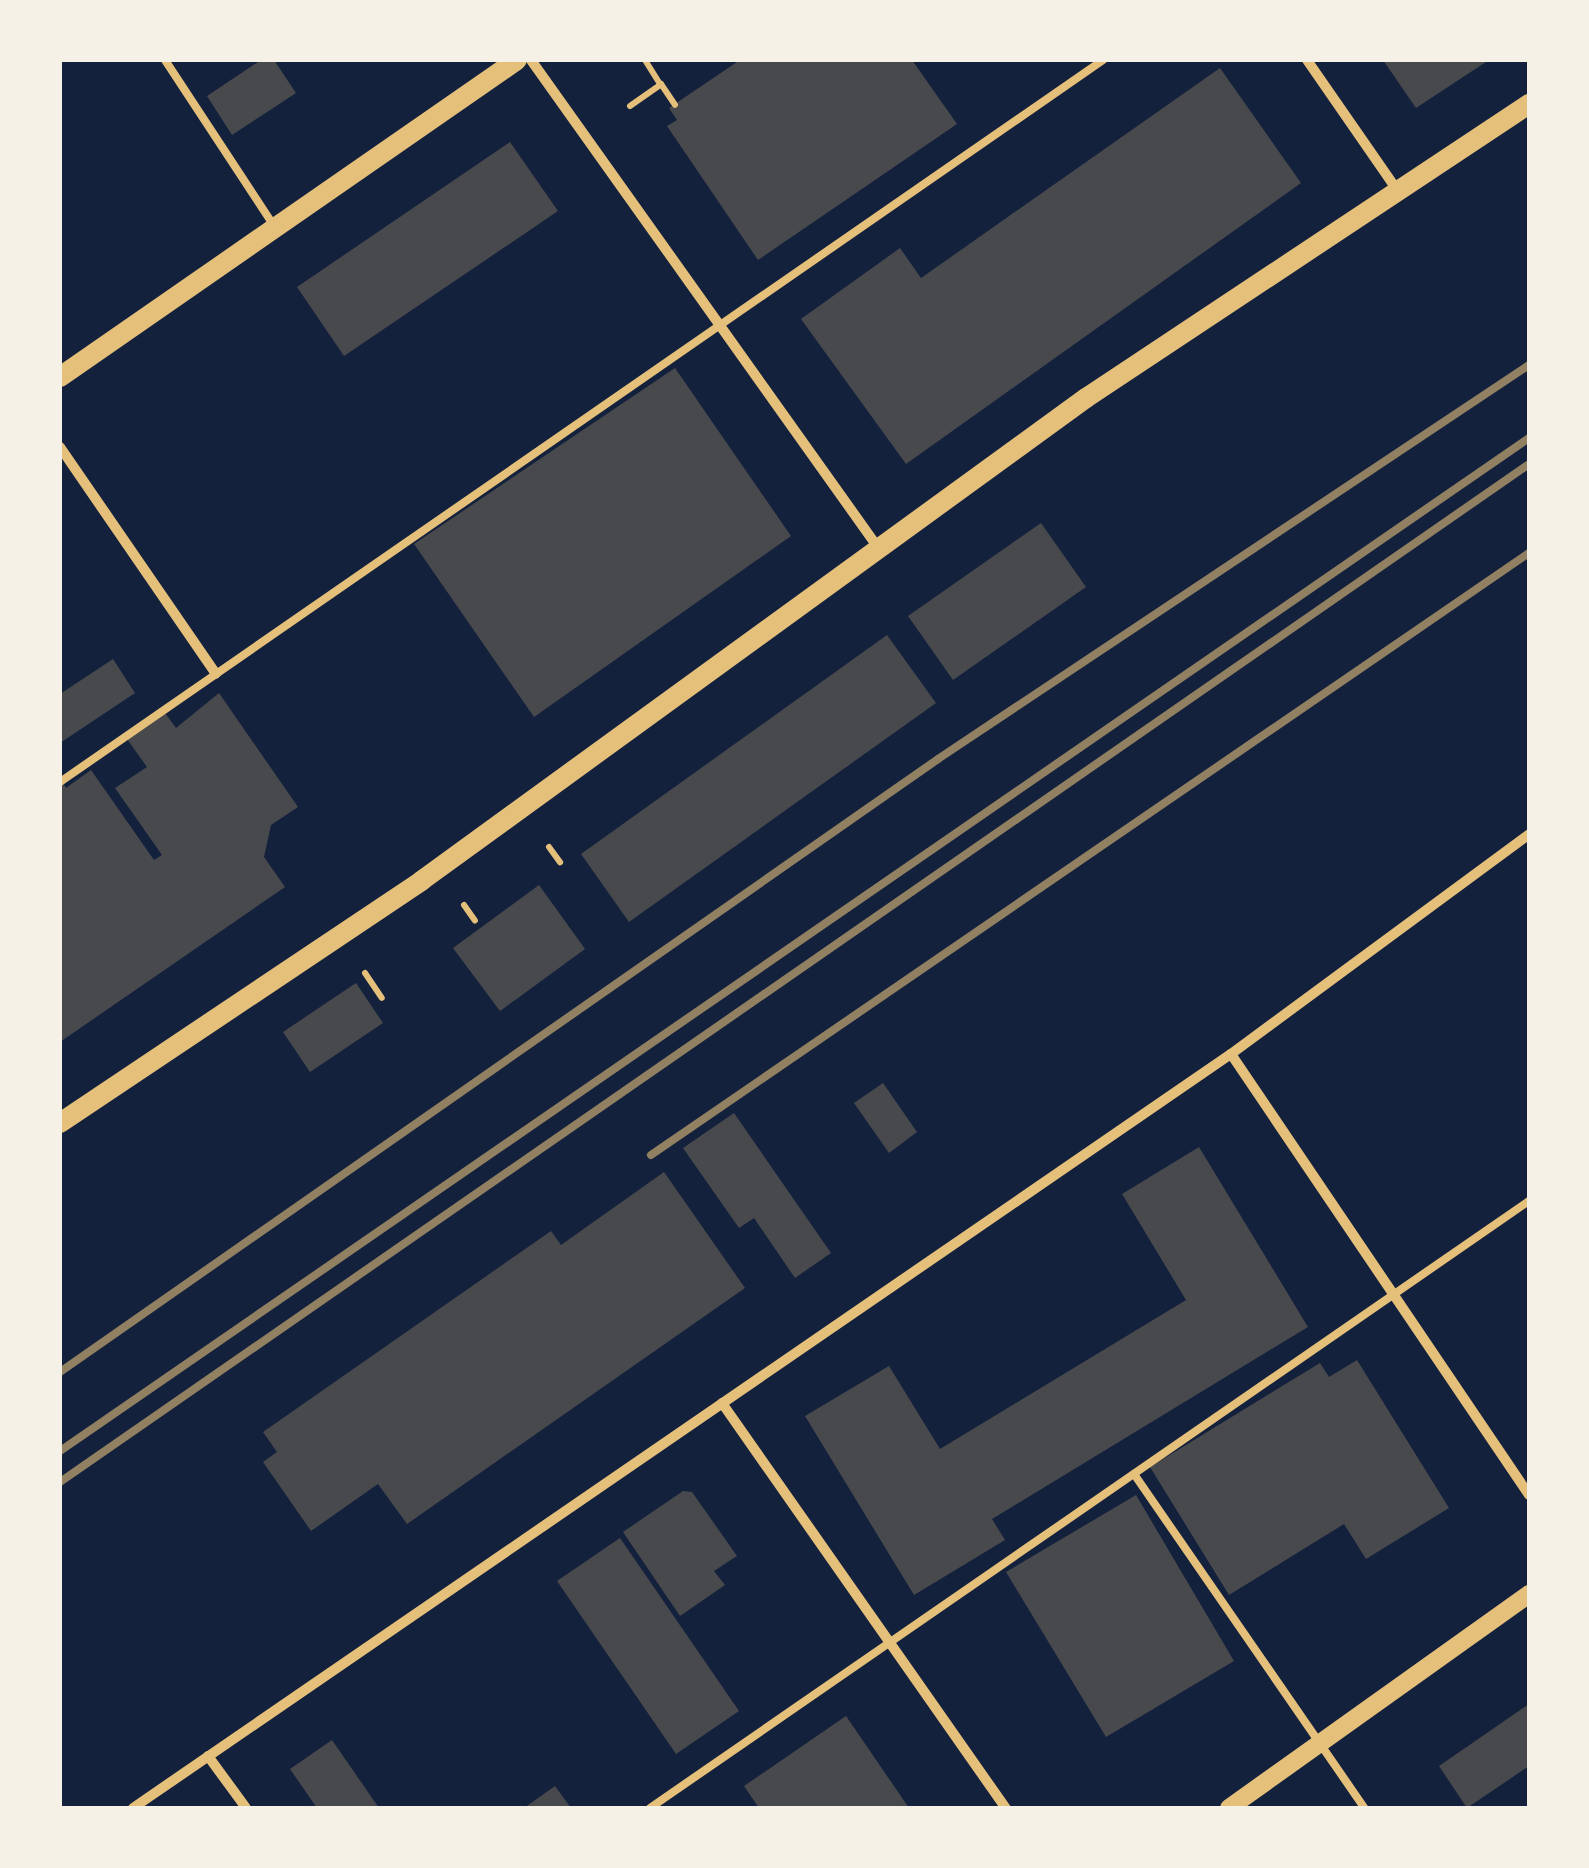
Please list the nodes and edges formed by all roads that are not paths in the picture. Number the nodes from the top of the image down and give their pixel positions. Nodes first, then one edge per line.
1 (166, 60) edge
2 (517, 60) edge
3 (531, 60) edge
4 (1103, 60) edge
5 (1307, 60) edge
6 (1529, 104) edge
7 (1400, 194) junction
8 (276, 230) junction
9 (723, 325) junction
10 (60, 377) edge
11 (60, 447) edge
12 (879, 550) junction
13 (216, 674) junction
14 (60, 782) edge
15 (1529, 834) edge
16 (1231, 1054) junction
17 (60, 1123) edge
18 (1529, 1201) edge
19 (1396, 1294) junction
20 (722, 1403) junction
21 (1134, 1474) junction
22 (1529, 1495) edge
23 (1529, 1594) edge
24 (891, 1641) junction
25 (1320, 1743) junction
26 (208, 1756) junction
27 (133, 1808) edge
28 (246, 1808) edge
29 (650, 1808) edge
30 (1006, 1808) edge
31 (1229, 1808) edge
32 (1364, 1808) edge

1 - 8 lane
2 - 8 main road
3 - 9 street
4 - 9 lane
5 - 7 street
6 - 7 main road
7 - 12 main road
8 - 10 main road
9 - 12 street
9 - 13 lane
11 - 13 street
12 - 17 main road
13 - 14 lane
15 - 16 street
16 - 19 street
16 - 20 street
18 - 19 lane
19 - 21 lane
19 - 22 street
20 - 24 street
20 - 26 street
21 - 24 lane
21 - 25 lane
23 - 25 street
24 - 29 lane
24 - 30 street
25 - 31 street
25 - 32 lane
26 - 27 street
26 - 28 street

